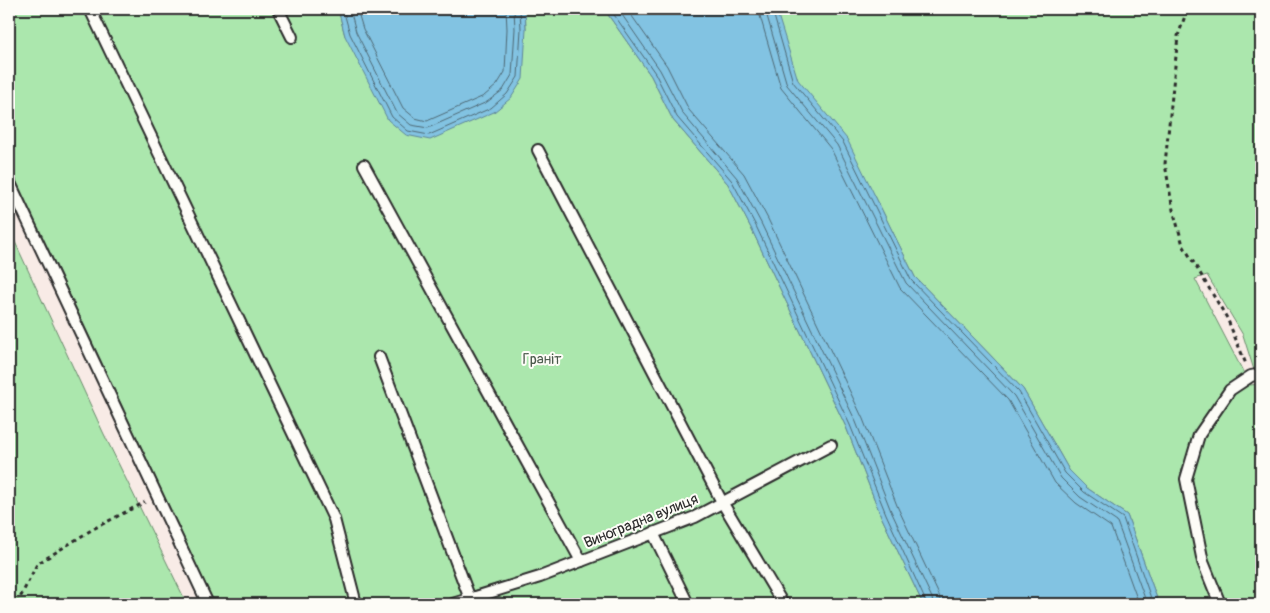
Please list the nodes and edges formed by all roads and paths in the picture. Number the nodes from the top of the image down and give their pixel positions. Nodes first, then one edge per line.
1 (90, 9) edge
2 (278, 9) edge
3 (1196, 9) edge
4 (292, 37) dead end
5 (538, 150) dead end
6 (364, 165) dead end
7 (9, 182) edge
8 (379, 357) dead end
9 (1256, 375) edge
10 (831, 445) dead end
11 (157, 496) junction
12 (722, 502) junction
13 (653, 533) junction
14 (581, 561) junction
15 (472, 602) edge
16 (17, 604) edge
17 (208, 604) edge
18 (356, 604) edge
19 (453, 604) edge
20 (688, 604) edge
21 (782, 604) edge
22 (1220, 604) edge

1 - 18 lane
2 - 4 lane
3 - 9 path
5 - 12 lane
6 - 14 lane
7 - 11 lane
8 - 15 lane
9 - 22 lane
10 - 12 lane, Виноградна вулиця
11 - 16 path
11 - 17 lane
12 - 13 lane, Виноградна вулиця
12 - 21 lane
13 - 14 lane, Виноградна вулиця
13 - 20 lane
14 - 15 lane, Виноградна вулиця
15 - 19 lane, Виноградна вулиця

